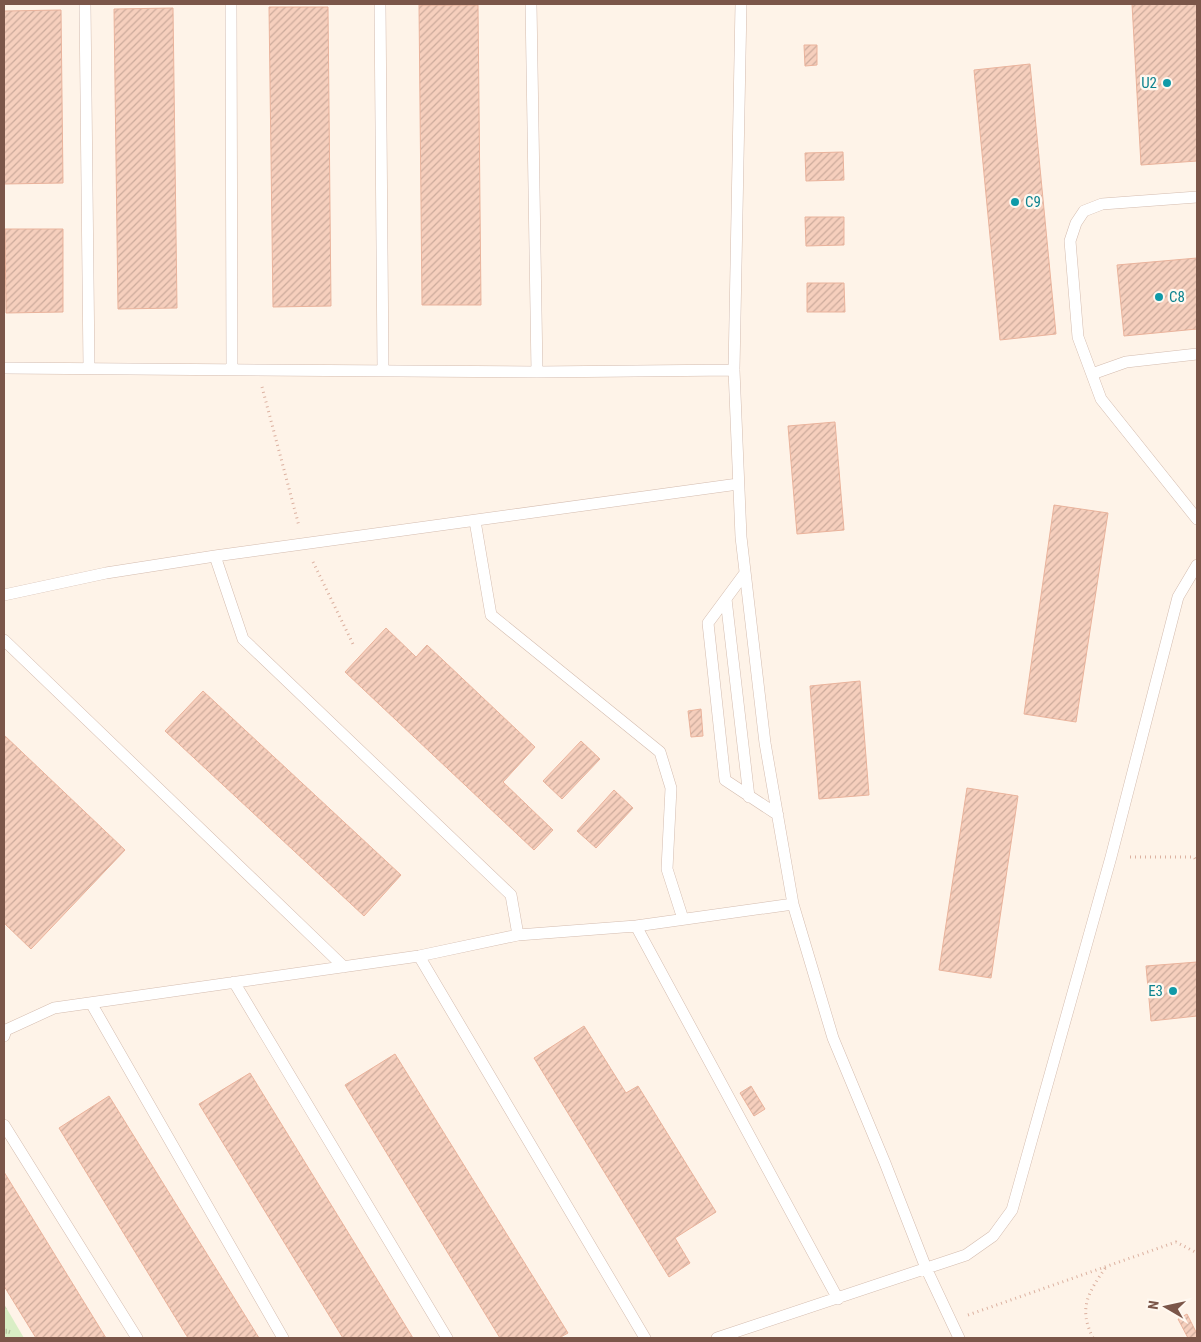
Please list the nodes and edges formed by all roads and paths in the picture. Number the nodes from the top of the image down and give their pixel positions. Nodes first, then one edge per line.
1 (86, 4) edge
2 (231, 4) edge
3 (380, 4) edge
4 (531, 4) edge
5 (741, 4) edge
6 (1197, 197) edge
7 (1197, 354) edge
8 (4, 368) edge
9 (89, 368) junction
10 (232, 369) junction
11 (261, 369) junction
12 (382, 369) junction
13 (734, 370) junction
14 (537, 372) junction
15 (1092, 374) junction
16 (738, 484) junction
17 (1197, 519) edge
18 (475, 521) junction
19 (304, 544) junction
20 (215, 556) junction
21 (1197, 565) edge
22 (745, 573) junction
23 (4, 594) edge
24 (726, 599) junction
25 (4, 640) edge
26 (353, 644) dead end
27 (749, 796) junction
28 (778, 815) junction
29 (1111, 857) junction
30 (1197, 862) edge
31 (793, 904) junction
32 (682, 919) junction
33 (636, 926) junction
34 (518, 935) junction
35 (419, 956) junction
36 (344, 967) junction
37 (234, 982) junction
38 (91, 1003) junction
39 (4, 1036) edge
40 (4, 1125) edge
41 (1197, 1253) edge
42 (1106, 1266) junction
43 (926, 1268) junction
44 (838, 1299) junction
45 (951, 1321) junction
46 (138, 1338) edge
47 (283, 1338) edge
48 (447, 1338) edge
49 (645, 1338) edge
50 (717, 1338) edge
51 (959, 1338) edge
52 (1093, 1338) edge

1 - 9 lane
2 - 10 lane
3 - 12 lane
4 - 14 lane
5 - 13 lane
6 - 15 lane
7 - 15 lane
8 - 9 lane
9 - 10 lane
10 - 11 lane
11 - 12 lane
11 - 19 path
12 - 14 lane
13 - 14 lane
13 - 16 lane
15 - 17 lane
16 - 18 lane
16 - 22 lane
18 - 19 lane
18 - 32 lane
19 - 20 lane
19 - 26 path
20 - 23 lane
20 - 34 lane
21 - 29 lane
22 - 24 lane
22 - 28 lane
24 - 27 lane
24 - 27 lane
25 - 36 lane
27 - 28 lane
28 - 31 lane
29 - 30 path
29 - 43 lane
31 - 32 lane
31 - 43 lane
32 - 33 lane
33 - 34 lane
33 - 44 lane
34 - 35 lane
35 - 36 lane
35 - 49 lane
36 - 37 lane
37 - 38 lane
37 - 48 lane
38 - 39 lane
38 - 47 lane
40 - 46 lane
41 - 42 path
42 - 45 path
42 - 52 path
43 - 44 lane
43 - 45 lane
44 - 50 lane
45 - 51 lane

